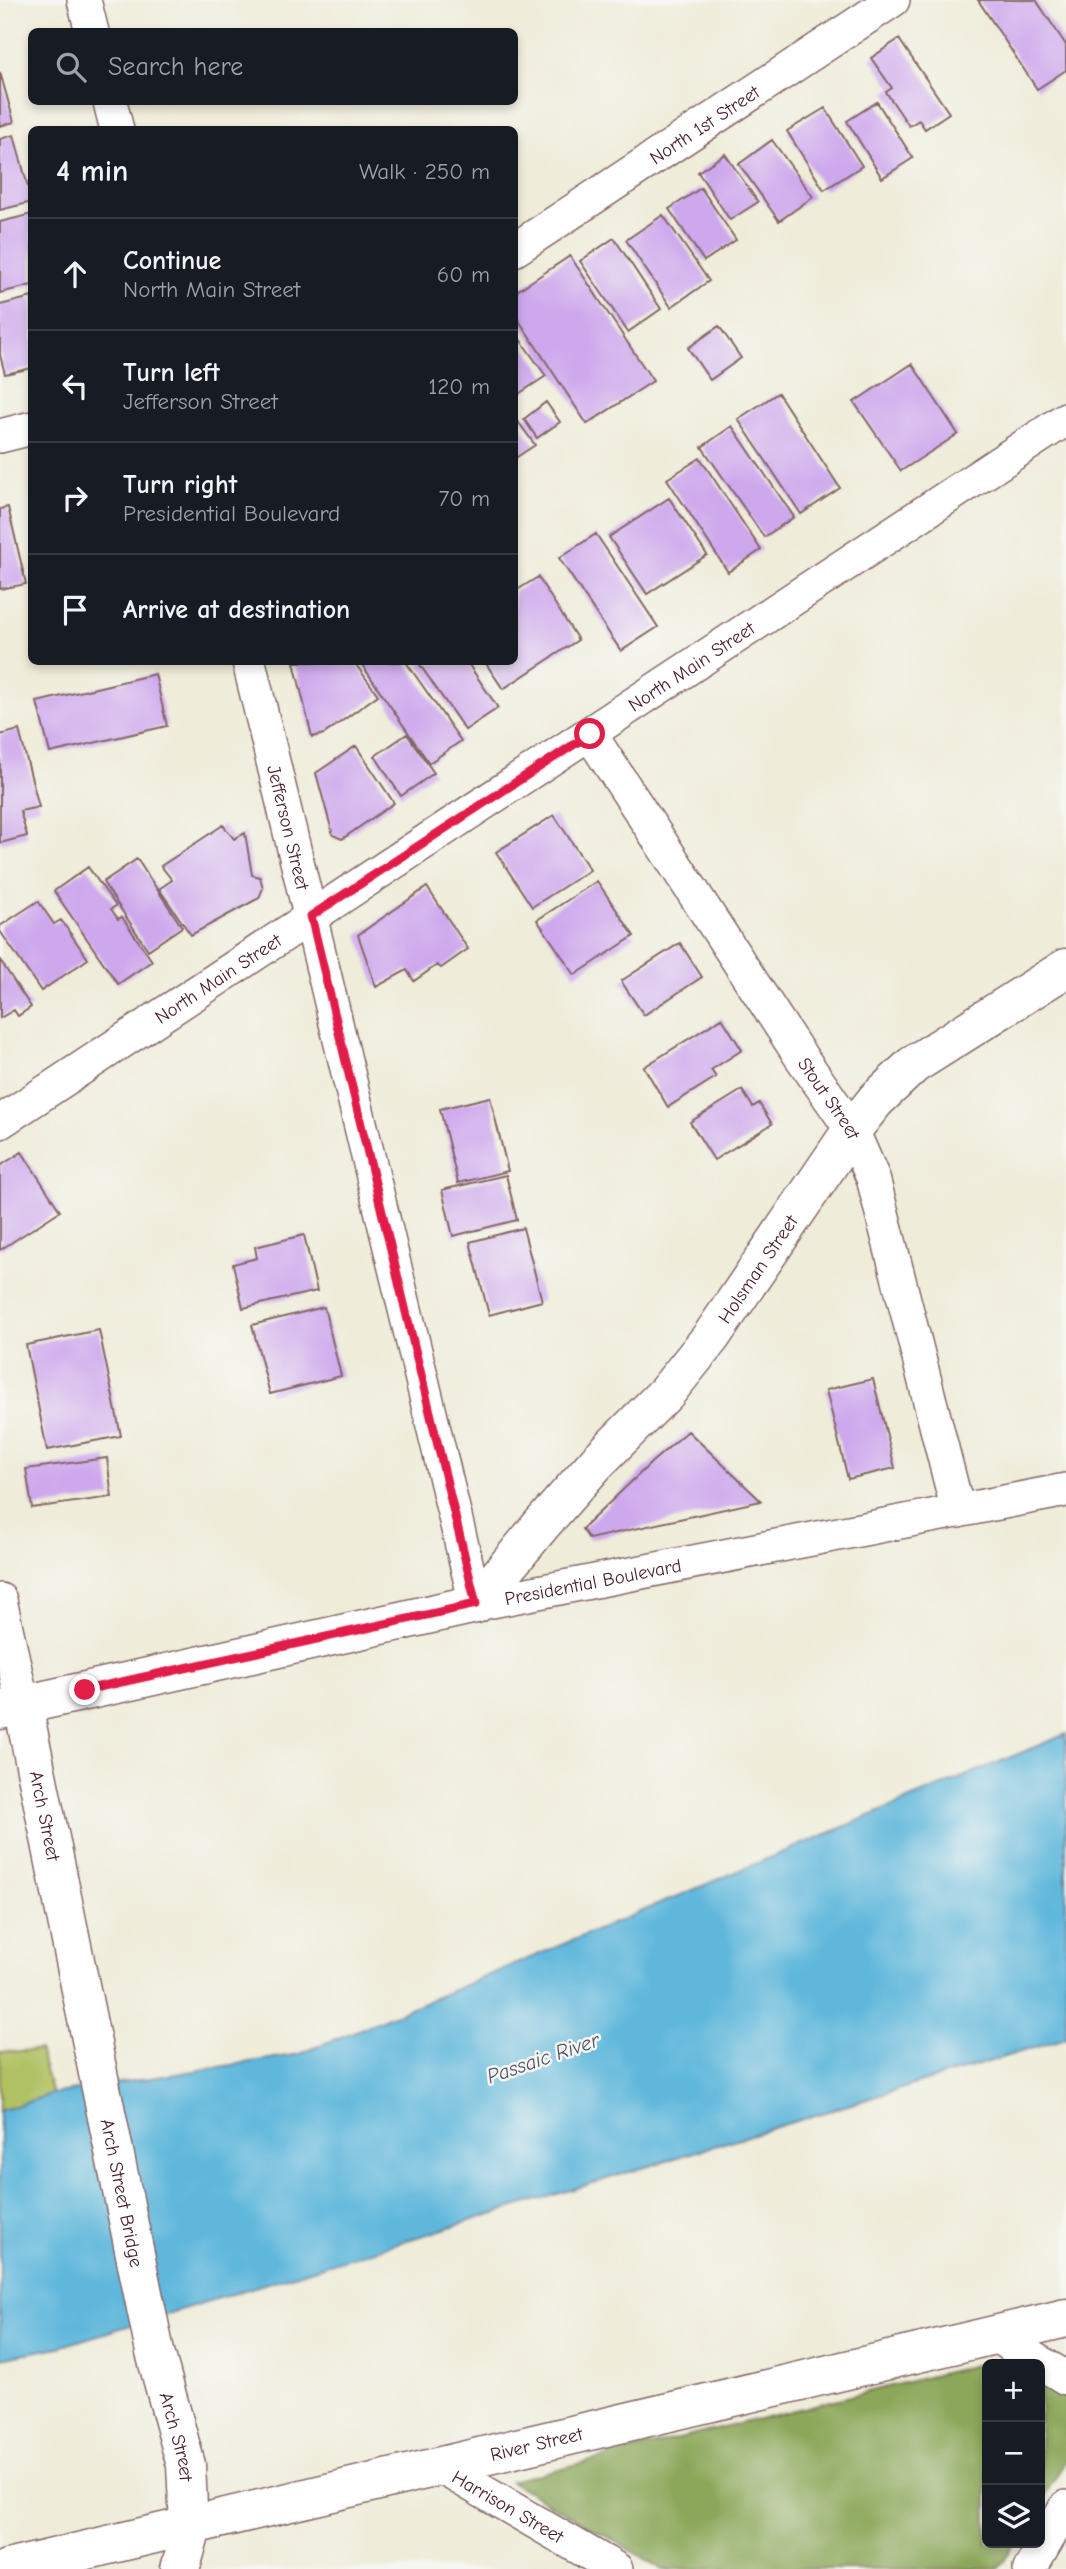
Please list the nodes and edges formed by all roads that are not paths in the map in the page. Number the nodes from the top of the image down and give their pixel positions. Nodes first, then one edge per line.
1 (84, 0) edge
2 (893, 0) edge
3 (91, 28) edge
4 (111, 105) edge
5 (116, 126) edge
6 (518, 247) edge
7 (1066, 419) edge
8 (28, 429) edge
9 (0, 436) edge
10 (250, 665) edge
11 (590, 734) junction
12 (311, 916) junction
13 (1066, 968) edge
14 (0, 1122) edge
15 (852, 1130) junction
16 (1066, 1490) edge
17 (958, 1511) junction
18 (0, 1600) edge
19 (476, 1604) junction
20 (11, 1708) edge
21 (91, 2033) joint
22 (1066, 2318) edge
23 (995, 2335) junction
24 (156, 2352) joint
25 (1066, 2378) edge
26 (439, 2466) junction
27 (1066, 2507) edge
28 (189, 2525) junction
29 (7, 2569) edge
30 (180, 2569) edge
31 (616, 2569) edge
32 (1030, 2569) edge

1 - 3 street
2 - 6 street, North 1st Street
4 - 5 street
7 - 11 street, North Main Street
8 - 9 street
10 - 12 street, Jefferson Street
11 - 12 street, North Main Street
11 - 15 street, Stout Street
12 - 14 street, North Main Street
12 - 19 street, Jefferson Street
13 - 15 street, Holsman Street
15 - 17 street, Stout Street
15 - 19 street, Holsman Street
16 - 17 street, Presidential Boulevard
17 - 19 street, Presidential Boulevard
18 - 20 street, Arch Street
19 - 20 street, Presidential Boulevard
20 - 21 street, Arch Street
21 - 24 street, Arch Street Bridge
22 - 23 street, River Street
23 - 25 street
23 - 26 street, River Street
24 - 28 street, Arch Street
26 - 28 street, River Street
26 - 31 street, Harrison Street
27 - 32 street
28 - 29 street, River Street
28 - 30 street, Arch Street

